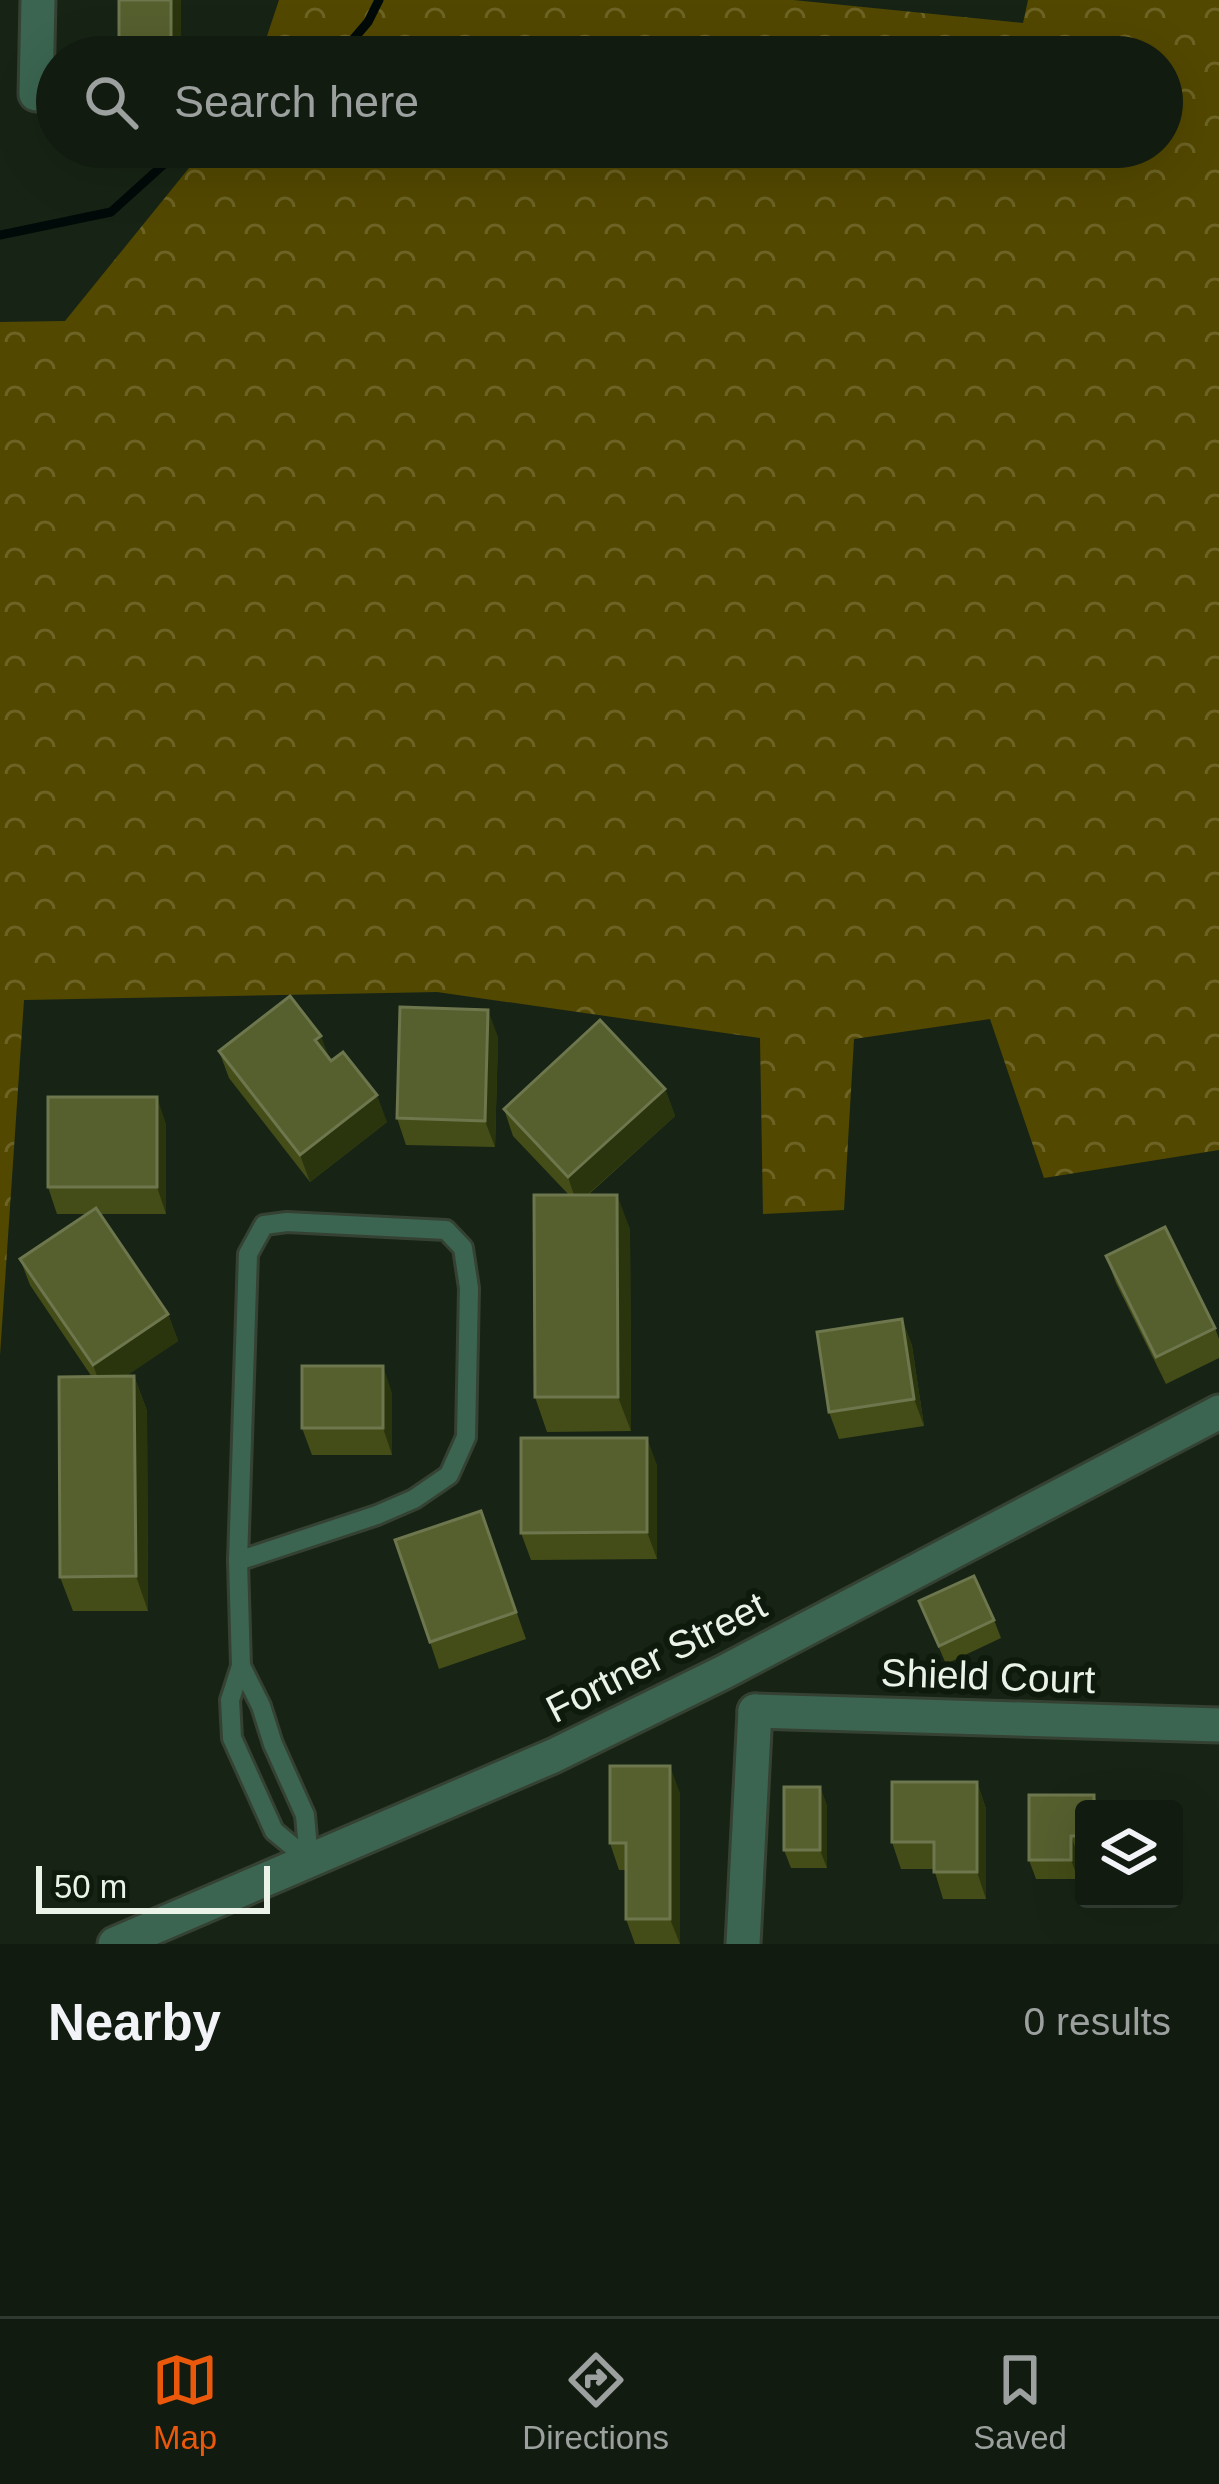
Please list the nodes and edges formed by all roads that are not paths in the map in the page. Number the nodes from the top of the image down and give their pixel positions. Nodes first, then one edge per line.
1 (38, 0) edge
2 (37, 36) edge
3 (1219, 1412) edge
4 (238, 1562) junction
5 (241, 1666) junction
6 (724, 1672) junction
7 (754, 1712) junction
8 (1219, 1724) edge
9 (309, 1860) junction
10 (115, 1944) edge
11 (742, 1944) edge

1 - 2 street
3 - 6 street, Fortner Street
4 - 4 lane
4 - 5 lane
5 - 9 lane
5 - 9 lane
6 - 7 street
6 - 9 street, Fortner Street
7 - 8 street, Shield Court
7 - 11 street
9 - 10 street, Fortner Street

